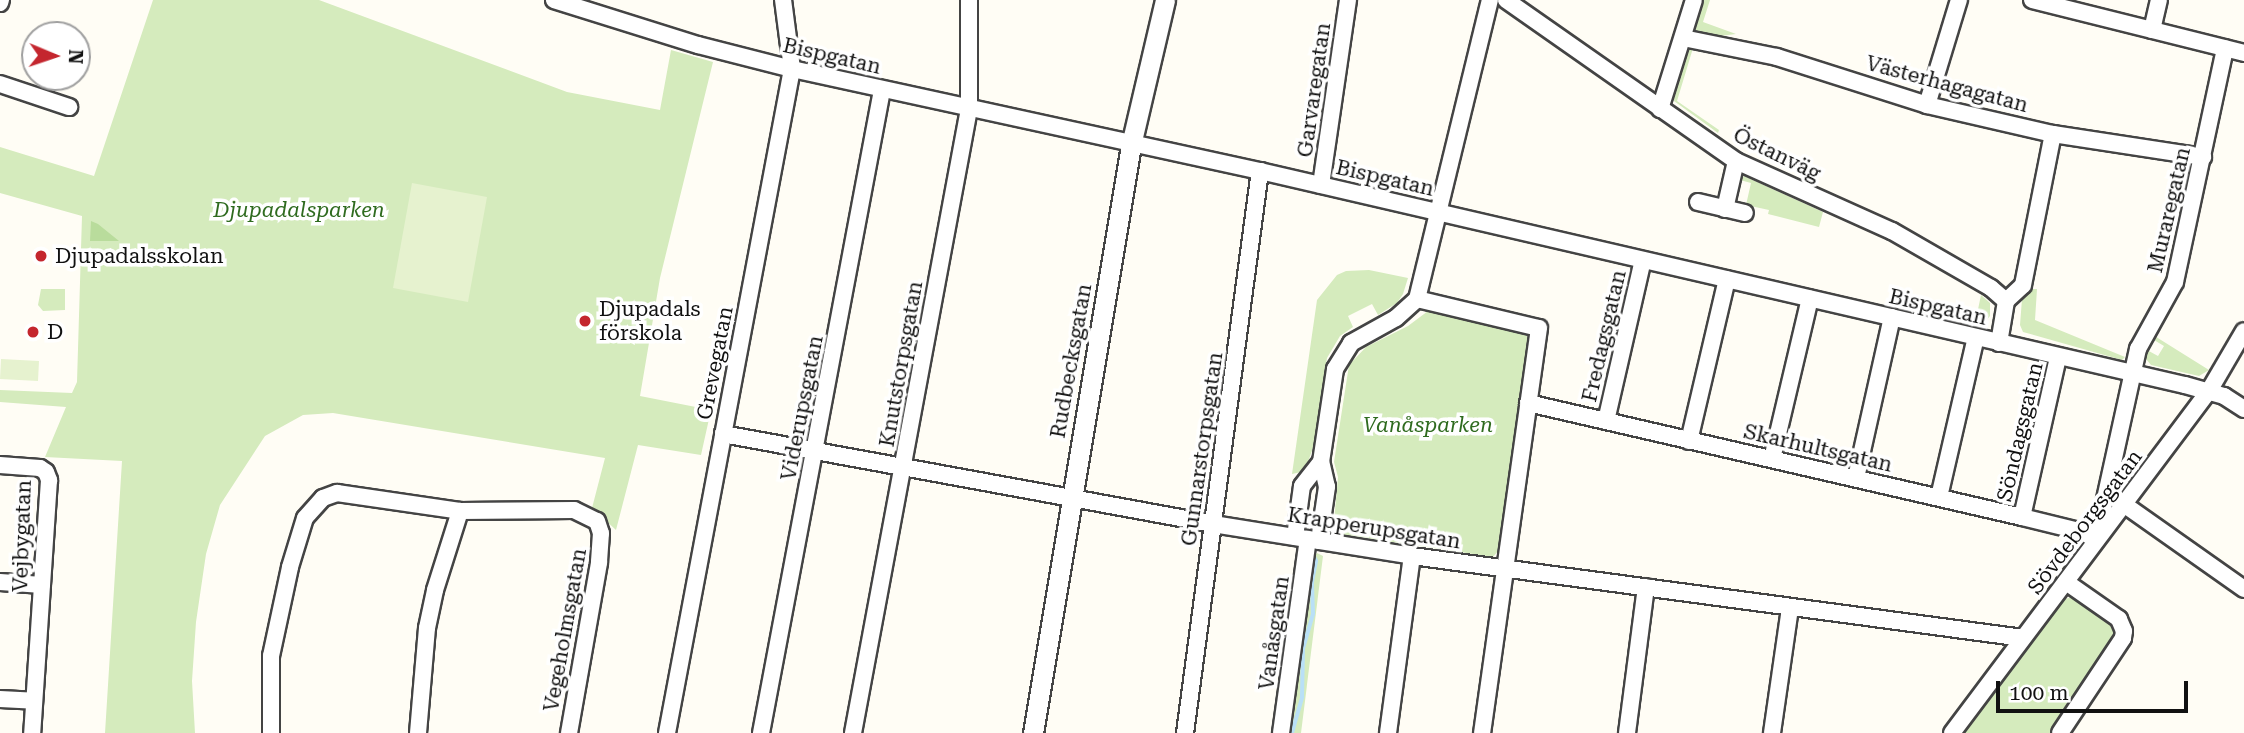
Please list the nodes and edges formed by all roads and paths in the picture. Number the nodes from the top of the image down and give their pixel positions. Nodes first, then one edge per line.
1 (554, 0) edge
2 (783, 0) edge
3 (969, 0) edge
4 (1166, 0) edge
5 (1348, 0) edge
6 (1490, 0) edge
7 (1506, 0) edge
8 (1694, 0) edge
9 (1959, 0) edge
10 (2032, 0) edge
11 (2159, 0) edge
12 (593, 7) edge
13 (2152, 30) junction
14 (1683, 37) junction
15 (2225, 48) junction
16 (2244, 53) edge
17 (792, 69) junction
18 (0, 84) edge
19 (883, 90) junction
20 (1927, 105) junction
21 (69, 107) dead end
22 (1660, 108) junction
23 (969, 109) junction
24 (2053, 134) junction
25 (1131, 145) junction
26 (2203, 157) junction
27 (1736, 161) junction
28 (1260, 171) junction
29 (1321, 185) junction
30 (1698, 202) dead end
31 (1725, 209) junction
32 (1440, 212) junction
33 (1745, 213) dead end
34 (1643, 260) junction
35 (1727, 279) junction
36 (1810, 298) junction
37 (1417, 299) junction
38 (2006, 301) junction
39 (1892, 317) junction
40 (2244, 331) edge
41 (1976, 337) junction
42 (1999, 343) junction
43 (2058, 357) junction
44 (2135, 374) junction
45 (2209, 391) junction
46 (1528, 403) junction
47 (2244, 409) edge
48 (1606, 421) junction
49 (723, 433) junction
50 (1689, 441) junction
51 (815, 450) junction
52 (1772, 459) junction
53 (1321, 462) junction
54 (0, 465) edge
55 (904, 467) junction
56 (1856, 478) junction
57 (2107, 493) junction
58 (1939, 497) junction
59 (1070, 498) junction
60 (2123, 504) junction
61 (460, 511) junction
62 (2022, 517) junction
63 (1213, 524) junction
64 (1307, 539) junction
65 (2096, 540) junction
66 (1412, 556) junction
67 (1504, 570) junction
68 (0, 582) edge
69 (2066, 582) junction
70 (42, 585) junction
71 (1646, 587) junction
72 (2244, 589) edge
73 (1790, 608) junction
74 (2023, 638) junction
75 (0, 698) edge
76 (34, 701) junction
77 (32, 733) edge
78 (271, 733) edge
79 (418, 733) edge
80 (569, 733) edge
81 (667, 733) edge
82 (761, 733) edge
83 (853, 733) edge
84 (1032, 733) edge
85 (1185, 733) edge
86 (1281, 733) edge
87 (1388, 733) edge
88 (1482, 733) edge
89 (1627, 733) edge
90 (1772, 733) edge
91 (1952, 733) edge
92 (2060, 733) edge

1 - 12 street, Bispgatan
2 - 17 street, Grevegatan
3 - 23 street, Knutstorpsgatan
4 - 25 street, Rudbecksgatan
5 - 29 street, Garvaregatan
6 - 32 street
7 - 22 street, Östanväg
8 - 14 street
9 - 20 street
10 - 13 street
11 - 13 street
12 - 17 street, Bispgatan
13 - 15 street
14 - 20 street, Västerhagagatan
14 - 22 street
15 - 16 street
15 - 26 street, Muraregatan
17 - 19 street, Bispgatan
17 - 49 street, Grevegatan
18 - 21 street
19 - 23 street, Bispgatan
19 - 51 street, Viderupsgatan
20 - 24 street, Västerhagagatan
22 - 27 street, Östanväg
23 - 25 street, Bispgatan
23 - 55 street, Knutstorpsgatan
24 - 26 street, Västerhagagatan
24 - 38 street
25 - 28 street, Bispgatan
25 - 59 street, Rudbecksgatan
26 - 44 street, Muraregatan
27 - 31 street
27 - 38 street, Östanväg
28 - 29 street, Bispgatan
28 - 63 street, Gunnarstorpsgatan
29 - 32 street, Bispgatan
30 - 31 street
31 - 33 street
32 - 34 street, Bispgatan
32 - 37 street
34 - 35 street, Bispgatan
34 - 48 street, Fredagsgatan
35 - 36 street, Bispgatan
35 - 50 street
36 - 39 street, Bispgatan
36 - 52 street
37 - 46 street
37 - 53 street
38 - 42 street
39 - 41 street, Bispgatan
39 - 56 street
40 - 45 street, Sövdeborgsgatan
41 - 42 street, Bispgatan
41 - 58 street
42 - 43 street, Bispgatan
43 - 44 street, Bispgatan
43 - 62 street, Söndagsgatan
44 - 45 street, Bispgatan
44 - 57 street, Muraregatan
45 - 47 street
45 - 60 street, Sövdeborgsgatan
46 - 48 street, Skarhultsgatan
46 - 67 street
48 - 50 street, Skarhultsgatan
49 - 51 street, Krapperupsgatan
49 - 81 street, Grevegatan
50 - 52 street, Skarhultsgatan
51 - 55 street, Krapperupsgatan
51 - 82 street, Viderupsgatan
52 - 56 street, Skarhultsgatan
53 - 64 street
53 - 64 street
54 - 70 street, Vejbygatan
55 - 59 street, Krapperupsgatan
55 - 83 street, Knutstorpsgatan
56 - 58 street, Skarhultsgatan
57 - 60 street
57 - 65 street, Muraregatan
58 - 62 street, Skarhultsgatan
59 - 63 street, Krapperupsgatan
59 - 84 street, Rudbecksgatan
60 - 65 street, Sövdeborgsgatan
60 - 72 street
61 - 78 street
61 - 79 street
61 - 80 street, Vegeholmsgatan
62 - 65 street, Skarhultsgatan
63 - 64 street, Krapperupsgatan
63 - 85 street, Gunnarstorpsgatan
64 - 66 street, Krapperupsgatan
64 - 86 street, Vanåsgatan
65 - 69 street, Sövdeborgsgatan
66 - 67 street, Krapperupsgatan
66 - 87 street
67 - 71 street, Krapperupsgatan
67 - 88 street
68 - 70 street
69 - 74 street, Sövdeborgsgatan
69 - 92 street
70 - 76 street, Vejbygatan
71 - 73 street, Krapperupsgatan
71 - 89 street
73 - 74 street, Krapperupsgatan
73 - 90 street
74 - 91 street, Sövdeborgsgatan
75 - 76 street
76 - 77 street, Vejbygatan

